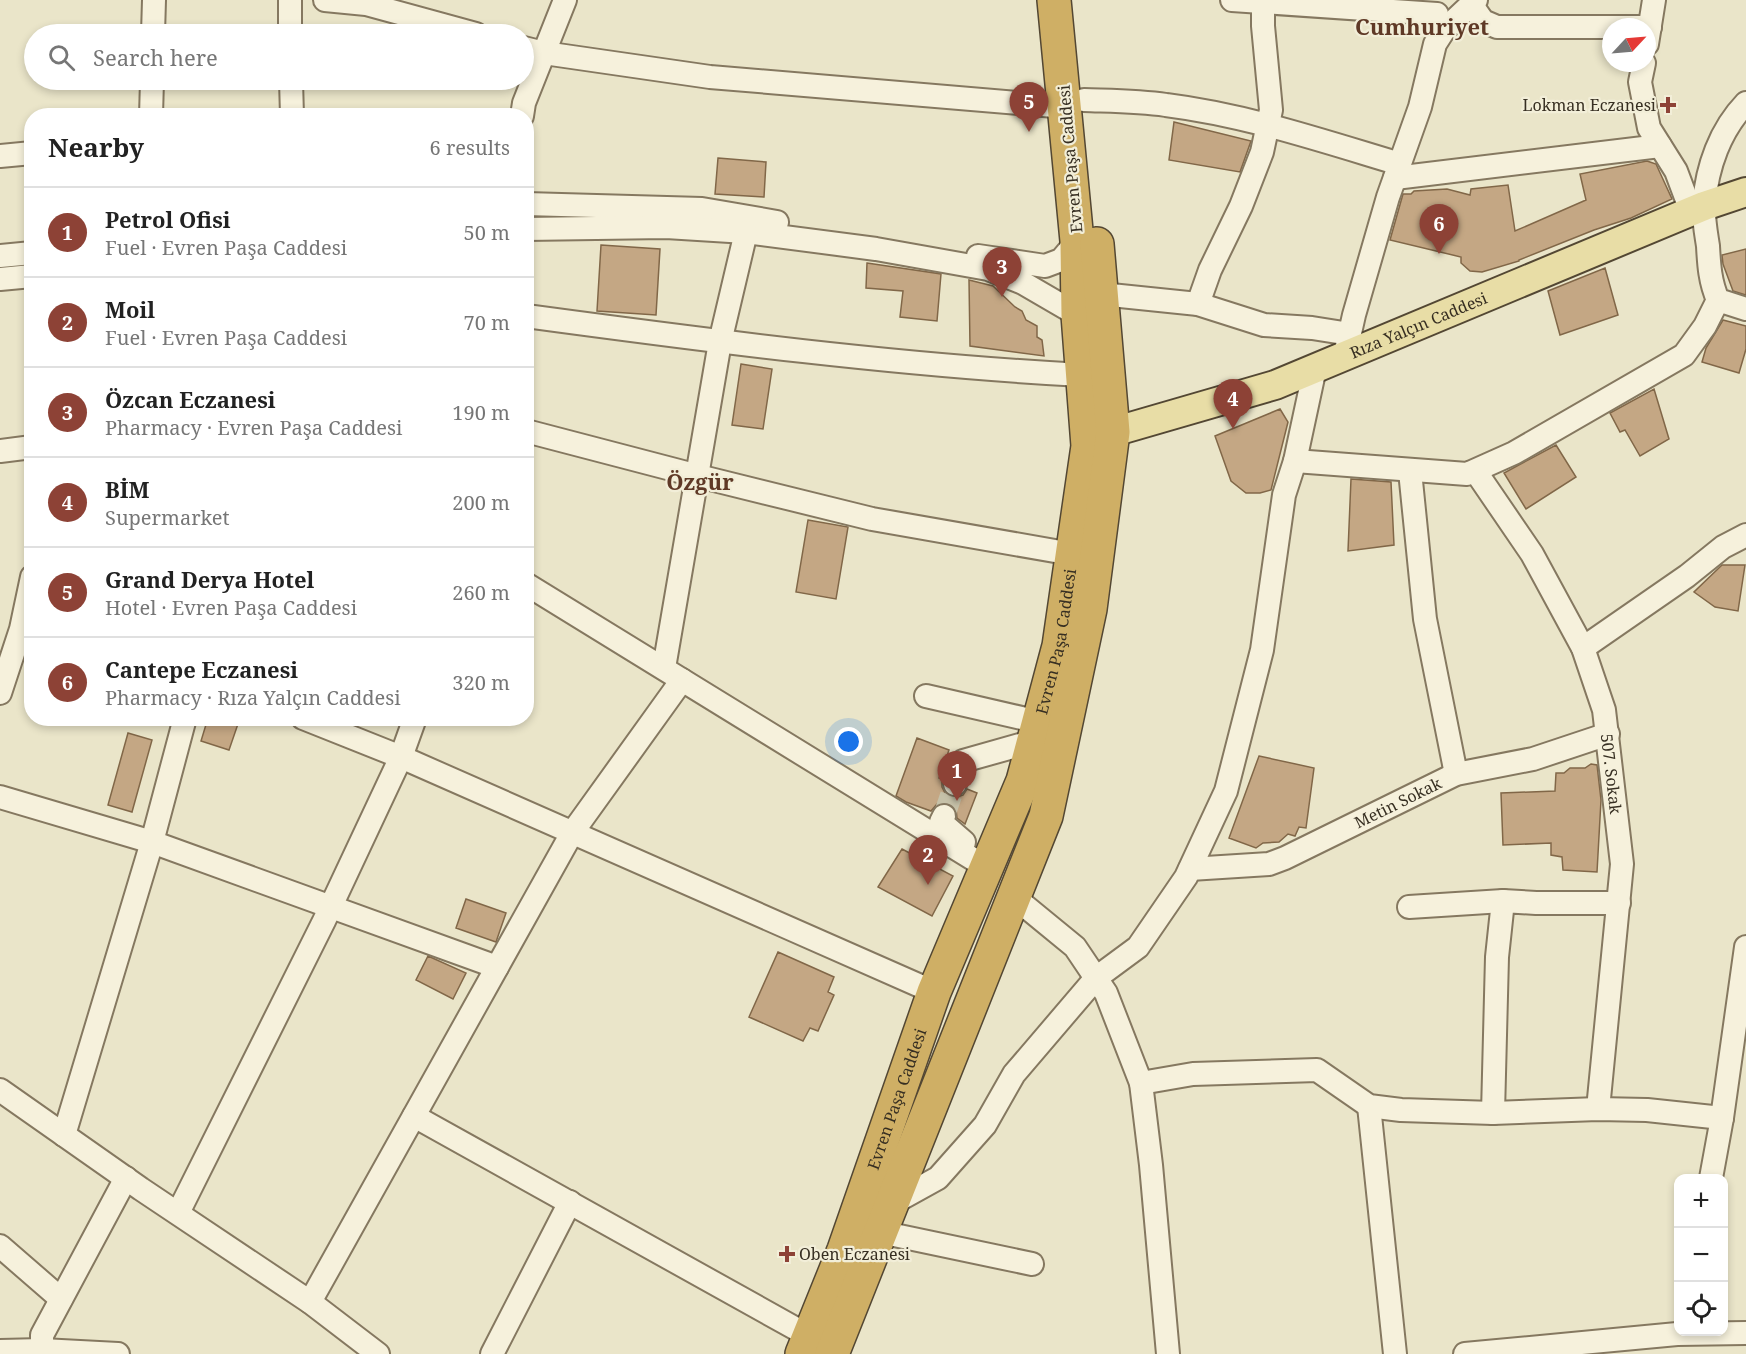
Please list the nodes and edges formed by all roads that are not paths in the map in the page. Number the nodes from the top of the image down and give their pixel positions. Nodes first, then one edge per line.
1 (154, 0) edge
2 (290, 0) edge
3 (325, 0) edge
4 (565, 0) edge
5 (1054, 0) edge
6 (1074, 0) edge
7 (1232, 0) edge
8 (1654, 0) edge
9 (1263, 1) edge
10 (366, 2) edge
11 (1473, 2) edge
12 (1437, 15) edge
13 (1651, 18) edge
14 (153, 24) edge
15 (290, 24) edge
16 (442, 24) edge
17 (1602, 33) edge
18 (534, 50) edge
19 (1642, 72) edge
20 (152, 90) edge
21 (291, 90) edge
22 (527, 90) edge
23 (1075, 103) junction
24 (1746, 103) edge
25 (151, 108) edge
26 (292, 108) edge
27 (523, 108) edge
28 (1268, 125) junction
29 (1660, 146) junction
30 (24, 154) edge
31 (0, 156) edge
32 (1398, 171) junction
33 (1746, 192) edge
34 (534, 204) edge
35 (1698, 208) junction
36 (534, 229) edge
37 (746, 232) junction
38 (1077, 241) junction
39 (24, 254) edge
40 (0, 256) edge
41 (24, 277) edge
42 (0, 279) edge
43 (1718, 300) junction
44 (1089, 304) junction
45 (1198, 304) junction
46 (1746, 309) edge
47 (534, 317) edge
48 (720, 342) junction
49 (1348, 345) junction
50 (1315, 368) junction
51 (1082, 375) junction
52 (534, 432) edge
53 (1101, 439) junction
54 (24, 448) edge
55 (0, 451) edge
56 (1295, 461) junction
57 (1410, 471) junction
58 (1476, 472) junction
59 (698, 476) junction
60 (1746, 535) edge
61 (1072, 554) junction
62 (534, 589) edge
63 (24, 605) edge
64 (17, 629) edge
65 (1583, 648) junction
66 (673, 674) junction
67 (0, 693) edge
68 (926, 696) dead end
69 (184, 726) edge
70 (323, 726) edge
71 (412, 726) edge
72 (1036, 732) junction
73 (1608, 734) junction
74 (401, 757) junction
75 (1456, 774) junction
76 (955, 784) tunnel mouth
77 (0, 797) edge
78 (944, 816) dead end
79 (572, 833) junction
80 (152, 842) junction
81 (987, 865) junction
82 (1190, 869) junction
83 (1014, 897) junction
84 (1503, 901) junction
85 (1619, 903) junction
86 (330, 906) junction
87 (1409, 907) dead end
88 (1746, 947) edge
89 (497, 968) junction
90 (1096, 978) junction
91 (934, 992) junction
92 (1141, 1083) junction
93 (0, 1090) edge
94 (1369, 1106) junction
95 (1598, 1109) junction
96 (1493, 1113) junction
97 (414, 1116) junction
98 (1722, 1118) junction
99 (64, 1135) junction
100 (1712, 1174) edge
101 (126, 1178) junction
102 (570, 1202) junction
103 (178, 1213) junction
104 (873, 1234) junction
105 (0, 1246) edge
106 (1032, 1264) dead end
107 (61, 1299) junction
108 (310, 1302) junction
109 (1746, 1333) edge
110 (1676, 1339) edge
111 (814, 1348) edge
112 (0, 1351) edge
113 (42, 1352) edge
114 (1476, 1353) edge
115 (118, 1354) edge
116 (352, 1354) edge
117 (377, 1354) edge
118 (492, 1354) edge
119 (1168, 1354) edge
120 (1395, 1354) edge

1 - 14 street
2 - 15 street
3 - 10 street
4 - 18 street
5 - 23 highway, Evren Paşa Caddesi
6 - 23 highway, Evren Paşa Caddesi
7 - 9 street
8 - 13 street
9 - 12 street
9 - 28 street
10 - 16 street
11 - 12 street
11 - 17 street
12 - 32 street
18 - 23 street
19 - 29 street
20 - 25 street
21 - 26 street
22 - 27 street
23 - 28 street
23 - 38 highway, Evren Paşa Caddesi
23 - 44 highway, Evren Paşa Caddesi
24 - 35 street
28 - 32 street
28 - 45 street
29 - 32 street
29 - 35 street
30 - 31 street
32 - 49 street
33 - 35 main road, Rıza Yalçın Caddesi
34 - 38 street
35 - 43 street
35 - 49 main road, Rıza Yalçın Caddesi
36 - 37 street
37 - 44 street
37 - 48 street
38 - 44 highway, Evren Paşa Caddesi
39 - 40 street
41 - 42 street
43 - 46 street
43 - 58 street
44 - 45 street
44 - 51 highway, Evren Paşa Caddesi
44 - 53 highway, Evren Paşa Caddesi
45 - 49 street
47 - 48 street
48 - 51 street
48 - 59 street
49 - 50 main road, Rıza Yalçın Caddesi
50 - 53 main road, Rıza Yalçın Caddesi
50 - 56 street
51 - 53 highway, Evren Paşa Caddesi
52 - 59 street
53 - 61 highway, Evren Paşa Caddesi
53 - 83 highway, Evren Paşa Caddesi
54 - 55 street
56 - 57 street
56 - 82 street
57 - 58 street
57 - 75 street
58 - 65 street, 507. Sokak
59 - 61 street
59 - 66 street
60 - 65 street
61 - 72 highway, Evren Paşa Caddesi
62 - 66 street
63 - 64 street
64 - 67 street
65 - 73 street, 507. Sokak
66 - 79 street
66 - 81 street
68 - 72 street
69 - 80 street
70 - 74 street
71 - 74 street
72 - 76 street
72 - 81 highway, Evren Paşa Caddesi
73 - 75 street, Metin Sokak
73 - 85 street, 507. Sokak
74 - 79 street
74 - 86 street
75 - 82 street, Metin Sokak
77 - 80 street
78 - 81 street
79 - 89 street
79 - 91 street
80 - 86 street
80 - 99 street
81 - 91 highway, Evren Paşa Caddesi
82 - 90 street
83 - 90 street
83 - 104 highway, Evren Paşa Caddesi
84 - 85 street
84 - 87 street
84 - 96 street
85 - 95 street, 507. Sokak
86 - 89 street
86 - 103 street
88 - 98 street
89 - 97 street
90 - 92 street
90 - 104 street
91 - 104 highway, Evren Paşa Caddesi
92 - 94 street
92 - 119 street
93 - 99 street
94 - 96 street
94 - 120 street
95 - 96 street
95 - 98 street
97 - 102 street
97 - 108 street
98 - 100 street
99 - 101 street
101 - 103 street
101 - 107 street
102 - 111 street
102 - 118 street
103 - 108 street
104 - 106 street
104 - 111 highway
105 - 107 street
107 - 113 street
108 - 117 street
109 - 110 street
110 - 114 street
112 - 113 street
113 - 115 street
116 - 117 street

